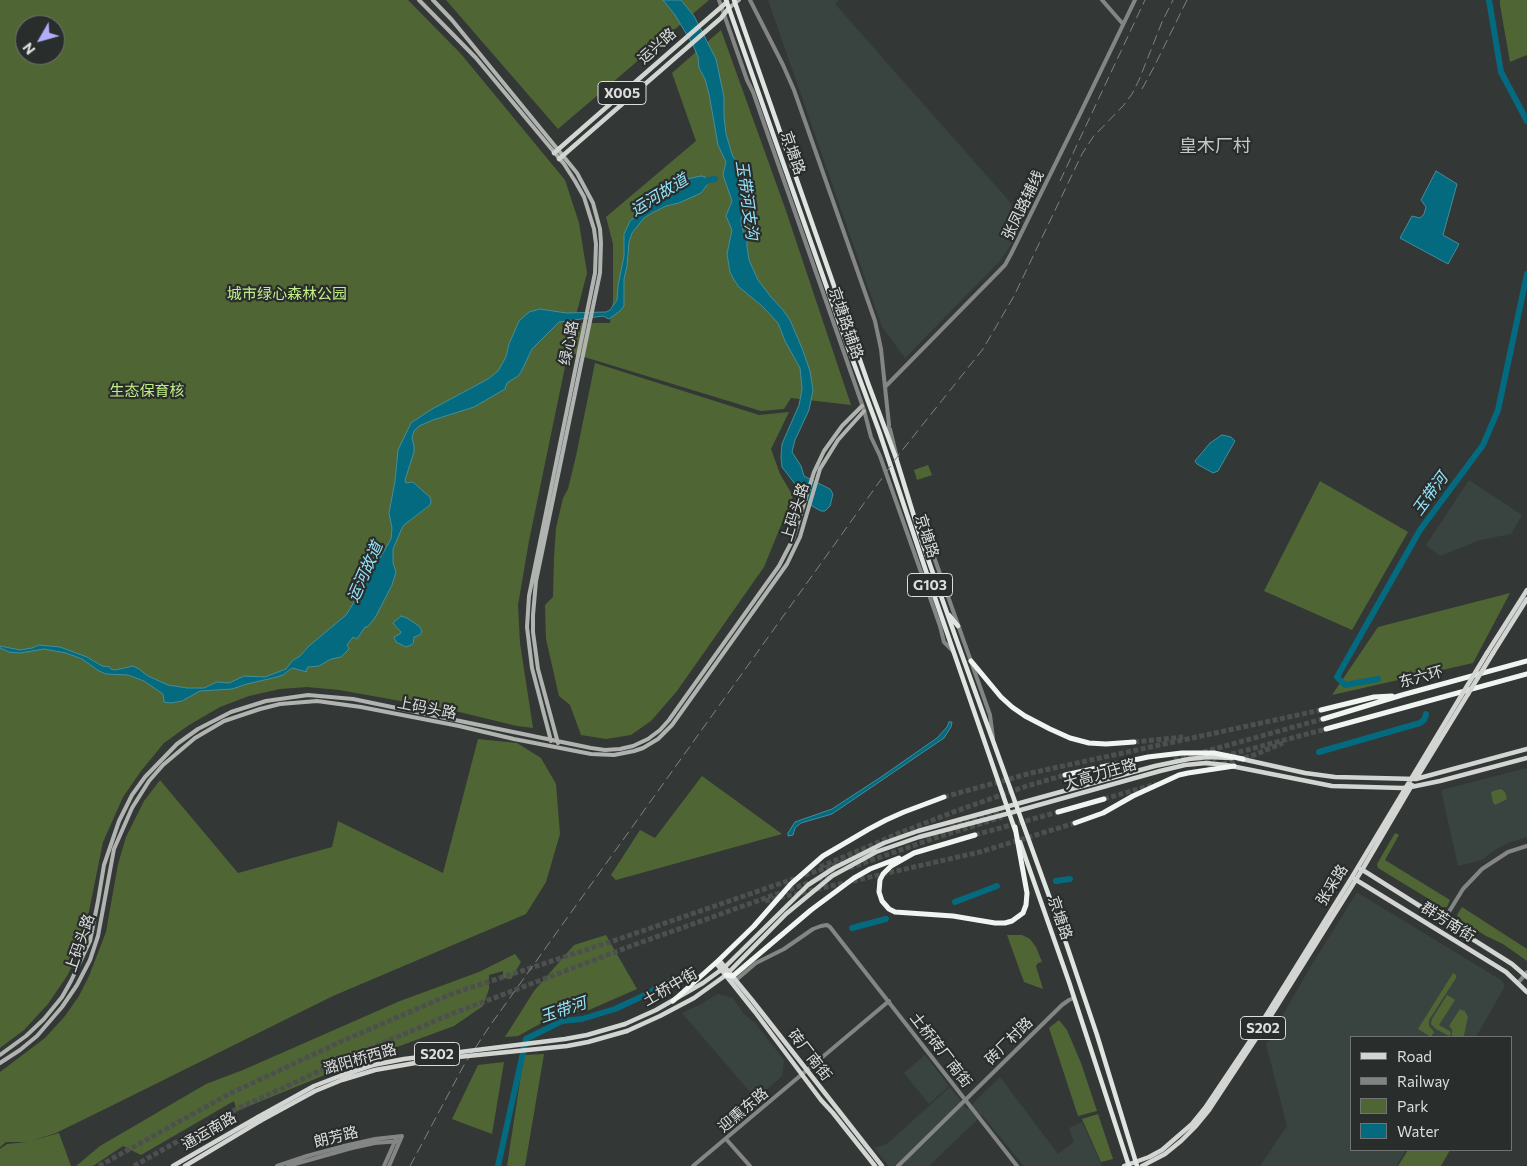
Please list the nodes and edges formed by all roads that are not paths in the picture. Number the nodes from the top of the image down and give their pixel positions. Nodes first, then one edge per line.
1 (420, 0) edge
2 (433, 0) edge
3 (719, 0) edge
4 (750, 0) edge
5 (1102, 0) edge
6 (1135, 0) edge
7 (728, 1) edge
8 (736, 1) edge
9 (722, 6) junction
10 (729, 8) junction
11 (724, 14) junction
12 (708, 18) junction
13 (713, 24) junction
14 (1123, 24) junction
15 (559, 149) junction
16 (554, 153) junction
17 (561, 157) junction
18 (885, 387) junction
19 (862, 406) junction
20 (864, 412) junction
21 (889, 425) junction
22 (888, 437) junction
23 (898, 465) junction
24 (914, 515) junction
25 (768, 582) junction
26 (773, 584) junction
27 (1527, 590) edge
28 (1527, 600) edge
29 (946, 611) junction
30 (748, 615) junction
31 (958, 626) junction
32 (953, 651) junction
33 (971, 661) junction
34 (1527, 661) edge
35 (1527, 674) edge
36 (1402, 695) junction
37 (298, 696) junction
38 (337, 697) junction
39 (298, 702) junction
40 (338, 703) junction
41 (1321, 710) tunnel mouth
42 (1323, 719) tunnel mouth
43 (1326, 729) tunnel mouth
44 (530, 736) junction
45 (550, 740) junction
46 (557, 741) junction
47 (529, 742) junction
48 (1134, 742) tunnel mouth
49 (994, 745) junction
50 (552, 746) junction
51 (559, 747) junction
52 (578, 748) junction
53 (1527, 749) edge
54 (1527, 758) edge
55 (1243, 759) junction
56 (1234, 766) junction
57 (1437, 773) junction
58 (1065, 776) tunnel mouth
59 (1413, 779) junction
60 (1440, 781) junction
61 (1409, 787) junction
62 (944, 797) tunnel mouth
63 (1104, 799) tunnel mouth
64 (1015, 804) junction
65 (1007, 806) junction
66 (1017, 811) junction
67 (1058, 812) tunnel mouth
68 (1010, 813) junction
69 (1075, 823) tunnel mouth
70 (1014, 827) junction
71 (975, 835) tunnel mouth
72 (1527, 846) edge
73 (914, 853) junction
74 (1360, 868) junction
75 (1354, 878) junction
76 (1446, 922) junction
77 (718, 962) junction
78 (723, 968) junction
79 (1526, 975) edge
80 (731, 976) junction
81 (1518, 983) junction
82 (1527, 992) edge
83 (1074, 998) junction
84 (673, 1001) junction
85 (889, 1002) junction
86 (625, 1024) joint
87 (0, 1054) edge
88 (0, 1063) edge
89 (807, 1071) junction
90 (802, 1075) junction
91 (966, 1100) junction
92 (259, 1119) junction
93 (399, 1139) junction
94 (726, 1139) junction
95 (1136, 1164) edge
96 (1127, 1165) edge
97 (173, 1166) edge
98 (185, 1166) edge
99 (277, 1166) edge
100 (288, 1166) edge
101 (384, 1166) edge
102 (389, 1166) edge
103 (693, 1166) edge
104 (750, 1166) edge
105 (875, 1166) edge
106 (882, 1166) edge
107 (898, 1166) edge
108 (1017, 1166) edge
109 (1142, 1166) edge

1 - 16 main road, 绿心路
2 - 15 main road, 绿心路
3 - 9 street, 京塘路辅路
4 - 18 street, 京塘路辅路
5 - 14 street
6 - 14 street, 张凤路辅线
7 - 9 main road, 运兴路 / X005
7 - 10 highway, 京塘路 / G103
8 - 10 main road, X005
8 - 22 highway, 京塘路 / G103
9 - 11 street, 京塘路辅路
9 - 12 main road, 运兴路 / X005
10 - 11 main road, 运兴路 / X005
10 - 32 highway, 京塘路 / G103
11 - 13 main road, 运兴路 / X005
11 - 19 street, 京塘路辅路
12 - 13 main road
12 - 15 main road, 运兴路 / X005
13 - 17 main road, 运兴路 / X005
14 - 18 street, 张凤路辅线
15 - 16 main road, X005
15 - 17 main road, 绿心路
16 - 17 main road, 绿心路
17 - 45 main road, 绿心路
17 - 46 main road, 绿心路
18 - 21 street, 京塘路辅路
19 - 20 street, 京塘路辅路
19 - 25 main road, 上码头路
20 - 26 main road, 上码头路
20 - 32 street, 京塘路辅路
21 - 22 street, 京塘路辅路
21 - 23 street, 京塘路辅路
22 - 23 highway, 京塘路 / G103
23 - 24 highway, 京塘路 / G103
24 - 29 highway, 京塘路 / G103
24 - 31 street
25 - 26 main road
25 - 30 main road, 上码头路
26 - 30 main road, 上码头路
27 - 59 main road, 张采路 / S202, bridge
28 - 59 main road, 张采路 / S202, bridge
29 - 31 highway
29 - 49 highway, 京塘路 / G103
30 - 52 main road, 上码头路
31 - 33 street
32 - 65 highway, 京塘路 / G103
33 - 48 highway
33 - 49 street
34 - 36 highway, 东六环
35 - 43 highway, 东六环
36 - 41 highway
36 - 42 highway, 东六环
37 - 38 main road, 上码头路
37 - 39 main road
37 - 87 main road, 上码头路
38 - 40 main road
38 - 44 main road, 上码头路
39 - 40 main road, 上码头路
39 - 88 main road, 上码头路
40 - 47 main road, 上码头路
44 - 45 main road, 上码头路
44 - 47 main road
45 - 46 main road, 上码头路
45 - 50 main road, 绿心路
46 - 51 main road, 绿心路
46 - 52 main road, 上码头路
47 - 50 main road, 上码头路
49 - 64 highway, 京塘路 / G103
50 - 51 main road, 上码头路
51 - 52 main road, 上码头路
53 - 57 main road, 大高力庄路
54 - 60 main road, 大高力庄路
55 - 58 highway
55 - 59 main road, 大高力庄路
55 - 64 main road, 大高力庄路
56 - 61 main road, 大高力庄路
56 - 66 main road, 大高力庄路
56 - 69 highway
57 - 59 main road, 大高力庄路
57 - 60 main road
59 - 61 main road, 张采路 / S202
60 - 61 main road, 大高力庄路
61 - 74 main road, 张采路 / S202
62 - 77 highway
63 - 67 highway
64 - 65 main road, 大高力庄路
64 - 66 highway, 京塘路 / G103
65 - 68 highway, 京塘路 / G103
65 - 78 main road, 大高力庄路
66 - 68 main road, 大高力庄路
66 - 95 highway, 京塘路 / G103
68 - 70 highway, 京塘路 / G103
68 - 80 main road, 大高力庄路
70 - 73 highway
70 - 83 highway, 京塘路 / G103
71 - 73 highway
72 - 76 street
73 - 80 highway
74 - 75 main road, 张采路 / S202
74 - 76 main road, 群芳南街
75 - 81 main road, 群芳南街
75 - 95 main road, 张采路 / S202
75 - 109 main road, 张采路 / S202
76 - 79 main road, 群芳南街
77 - 78 main road, 砖厂南街
77 - 84 highway
78 - 80 main road, 砖厂南街
78 - 84 main road, 土桥中街 / S202
79 - 81 street
80 - 85 street, 土桥砖厂南街
80 - 89 main road, 砖厂南街
80 - 90 main road, 砖厂南街
80 - 92 main road, 潞阳桥西路 / S202, bridge
81 - 82 main road, 群芳南街
83 - 91 street, 砖厂村路
83 - 96 highway, 京塘路 / G103
84 - 86 main road, 土桥中街 / S202
85 - 89 street, 迎熏东路
85 - 91 street, 土桥砖厂南街
86 - 92 main road, 潞阳桥西路 / S202, bridge
89 - 90 street, 迎熏东路
89 - 106 main road, 砖厂南街
90 - 94 street, 迎熏东路
90 - 105 main road, 砖厂南街
91 - 107 street, 砖厂村路
91 - 108 street, 土桥砖厂南街
92 - 97 main road, 通运南路 / S202
92 - 98 main road, 通运南路 / S202
93 - 99 street, 朗芳路
93 - 100 street, 朗芳路
93 - 101 street
93 - 102 street
94 - 103 street, 迎熏东路
94 - 104 street
95 - 96 main road, 张采路 / S202

